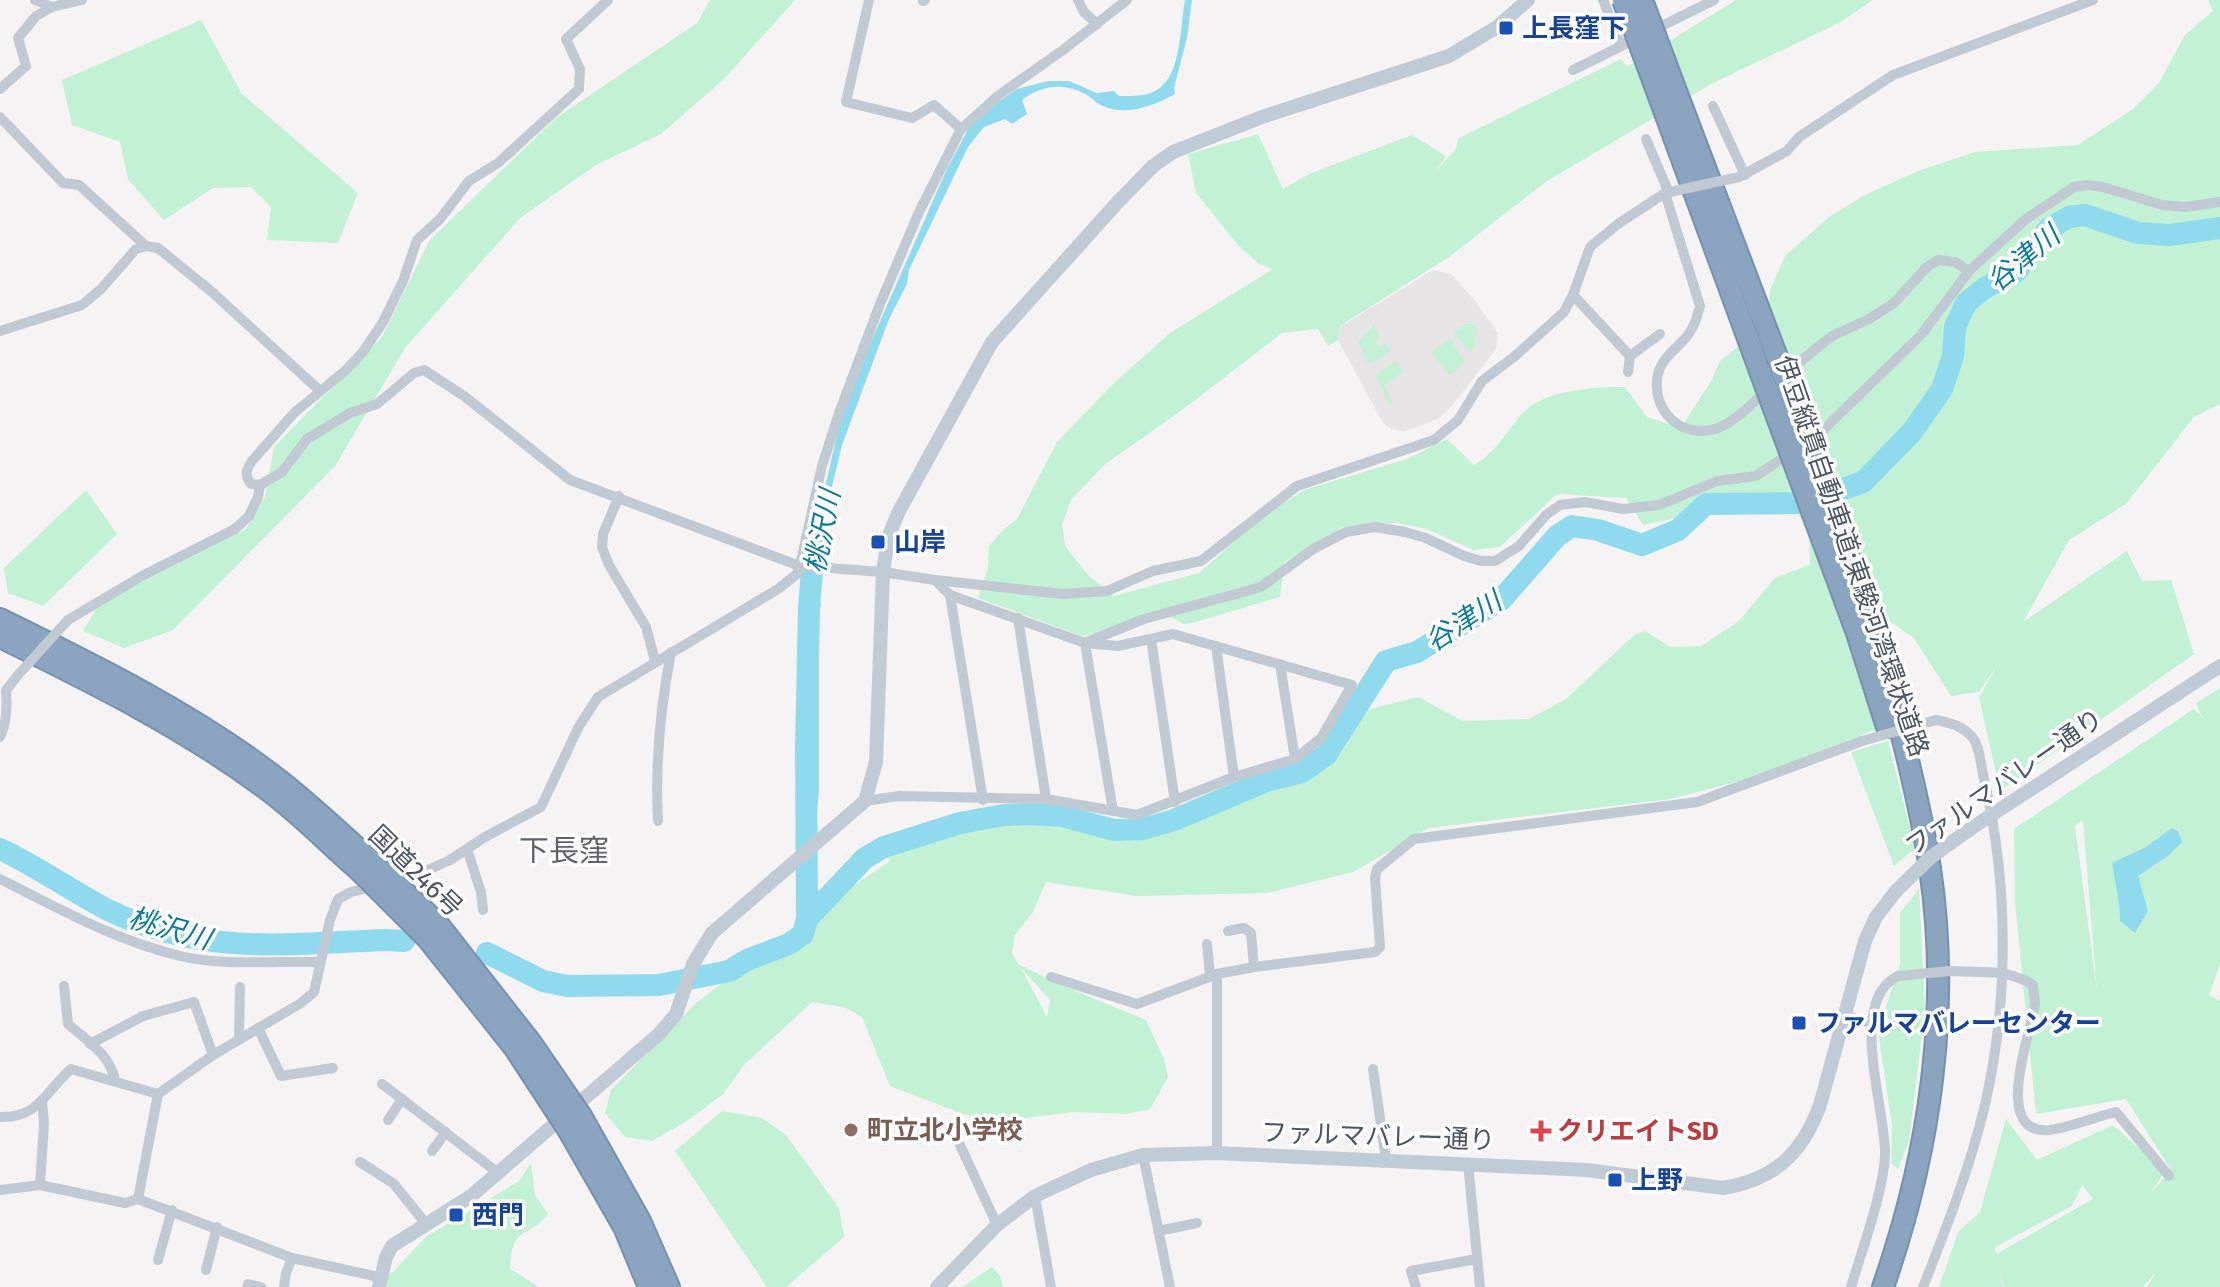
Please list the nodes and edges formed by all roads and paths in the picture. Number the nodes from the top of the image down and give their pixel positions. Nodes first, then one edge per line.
1 (35, 0) edge
2 (82, 0) edge
3 (608, 0) edge
4 (869, 0) edge
5 (1078, 0) edge
6 (1127, 0) edge
7 (1528, 0) edge
8 (1603, 0) edge
9 (1623, 0) edge
10 (1642, 0) edge
11 (1714, 0) edge
12 (2093, 0) edge
13 (52, 7) junction
14 (1097, 24) junction
15 (1621, 45) junction
16 (1573, 70) dead end
17 (1665, 87) junction
18 (0, 89) edge
19 (1713, 106) dead end
20 (0, 117) edge
21 (961, 129) junction
22 (1646, 139) dead end
23 (1742, 176) junction
24 (1667, 193) junction
25 (2220, 202) edge
26 (146, 246) junction
27 (1969, 271) junction
28 (1573, 295) junction
29 (0, 331) edge
30 (1660, 334) dead end
31 (1630, 356) junction
32 (1628, 372) dead end
33 (319, 390) junction
34 (260, 485) junction
35 (619, 496) junction
36 (800, 566) junction
37 (883, 572) junction
38 (935, 580) junction
39 (950, 595) junction
40 (1018, 618) junction
41 (0, 619) edge
42 (1865, 629) junction
43 (0, 637) edge
44 (1151, 639) junction
45 (1085, 643) junction
46 (1216, 646) junction
47 (671, 652) junction
48 (655, 661) junction
49 (1280, 664) junction
50 (2220, 666) edge
51 (0, 737) edge
52 (1295, 759) junction
53 (1234, 777) junction
54 (1046, 799) junction
55 (983, 800) junction
56 (865, 801) junction
57 (1175, 802) junction
58 (1113, 811) junction
59 (1992, 814) junction
60 (658, 821) dead end
61 (467, 849) junction
62 (366, 866) junction
63 (0, 879) edge
64 (483, 910) dead end
65 (1228, 931) dead end
66 (1207, 944) dead end
67 (321, 958) junction
68 (1254, 967) junction
69 (2002, 972) junction
70 (1213, 975) junction
71 (1051, 977) dead end
72 (64, 986) dead end
73 (240, 987) dead end
74 (1845, 1015) junction
75 (1874, 1024) junction
76 (258, 1028) junction
77 (239, 1038) junction
78 (90, 1044) junction
79 (213, 1055) junction
80 (333, 1068) dead end
81 (1373, 1069) dead end
82 (115, 1081) junction
83 (382, 1084) dead end
84 (158, 1094) junction
85 (402, 1099) junction
86 (42, 1101) junction
87 (0, 1117) edge
88 (388, 1120) dead end
89 (575, 1124) junction
90 (446, 1132) junction
91 (960, 1145) dead end
92 (432, 1151) dead end
93 (1217, 1153) junction
94 (1143, 1155) junction
95 (1386, 1160) junction
96 (360, 1162) dead end
97 (1468, 1163) junction
98 (497, 1172) junction
99 (2169, 1176) dead end
100 (40, 1185) junction
101 (0, 1190) edge
102 (1035, 1196) junction
103 (138, 1199) junction
104 (172, 1210) junction
105 (1197, 1223) dead end
106 (427, 1225) junction
107 (997, 1225) junction
108 (217, 1227) junction
109 (1158, 1231) junction
110 (292, 1258) junction
111 (1477, 1259) junction
112 (158, 1260) dead end
113 (206, 1270) dead end
114 (379, 1282) edge
115 (247, 1287) edge
116 (261, 1287) edge
117 (284, 1287) edge
118 (649, 1287) edge
119 (669, 1287) edge
120 (937, 1287) edge
121 (1051, 1287) edge
122 (1170, 1287) edge
123 (1416, 1287) edge
124 (1480, 1287) edge
125 (1851, 1287) edge
126 (1876, 1287) edge
127 (1883, 1287) edge
128 (1923, 1287) edge

1 - 13 street
2 - 13 street
3 - 33 street
4 - 21 street
5 - 14 street
6 - 14 street
7 - 37 street
8 - 15 street
9 - 17 highway, 伊豆縦貫自動車道;東駿河湾環状道路, bridge
10 - 17 highway, 伊豆縦貫自動車道;東駿河湾環状道路, bridge
11 - 15 street
12 - 23 street
13 - 18 street
14 - 21 street
15 - 16 street
17 - 42 highway, 伊豆縦貫自動車道;東駿河湾環状道路, bridge
17 - 42 highway, 伊豆縦貫自動車道;東駿河湾環状道路, bridge
19 - 23 street
20 - 26 street
21 - 36 street
22 - 24 street
23 - 24 street, bridge
24 - 27 street
24 - 28 street
25 - 27 street
26 - 29 street
26 - 33 street
27 - 45 street
28 - 31 street
28 - 38 street
30 - 31 street
31 - 32 street
33 - 34 street
34 - 35 street
34 - 51 street, bridge
35 - 36 street
35 - 48 street
36 - 37 street
36 - 47 street
37 - 38 street
37 - 56 street
38 - 39 street
39 - 40 street
39 - 55 street
40 - 45 street
40 - 54 street
41 - 62 highway, 国道246号
42 - 126 highway, 伊豆縦貫自動車道;東駿河湾環状道路
42 - 127 highway, 伊豆縦貫自動車道;東駿河湾環状道路
43 - 62 highway, 国道246号
44 - 45 street
44 - 46 street
44 - 57 street
45 - 58 street
46 - 49 street
46 - 53 street
47 - 48 street
47 - 60 street
48 - 61 street
49 - 52 street
49 - 52 street
50 - 59 street, ファルマバレー通り
52 - 53 street
53 - 57 street
54 - 55 street
54 - 58 street
55 - 56 street
56 - 98 street
57 - 58 street
59 - 68 street, bridge
59 - 69 street
59 - 74 street, ファルマバレー通り, bridge
61 - 64 street
61 - 67 street
62 - 89 highway, 国道246号, bridge
63 - 67 street
65 - 68 street
66 - 70 street
67 - 76 street
68 - 70 street
69 - 75 street, bridge
69 - 99 street
69 - 128 street
70 - 71 street
70 - 93 street
72 - 78 street
73 - 77 street
74 - 75 street
74 - 97 street, ファルマバレー通り
75 - 125 street
76 - 77 street
76 - 80 street
77 - 79 street
78 - 79 street
78 - 82 street
79 - 84 street
81 - 95 street
82 - 84 street
82 - 86 street
83 - 85 street
84 - 103 street
85 - 88 street
85 - 90 street
86 - 87 street
86 - 100 street
89 - 118 highway, 国道246号
89 - 119 highway, 国道246号
90 - 92 street
90 - 98 street
91 - 107 street
93 - 94 street, ファルマバレー通り
93 - 95 street, ファルマバレー通り
94 - 102 street, ファルマバレー通り
94 - 109 street
95 - 97 street, ファルマバレー通り
96 - 106 street
97 - 111 street
98 - 106 street
100 - 101 street
100 - 103 street
102 - 107 street, ファルマバレー通り
102 - 121 street
103 - 104 street
104 - 108 street
104 - 112 street
105 - 109 street
106 - 114 street
107 - 120 street, ファルマバレー通り
108 - 110 street
108 - 113 street
109 - 122 street
110 - 114 street
110 - 117 street
111 - 123 street
111 - 124 street
115 - 116 street

